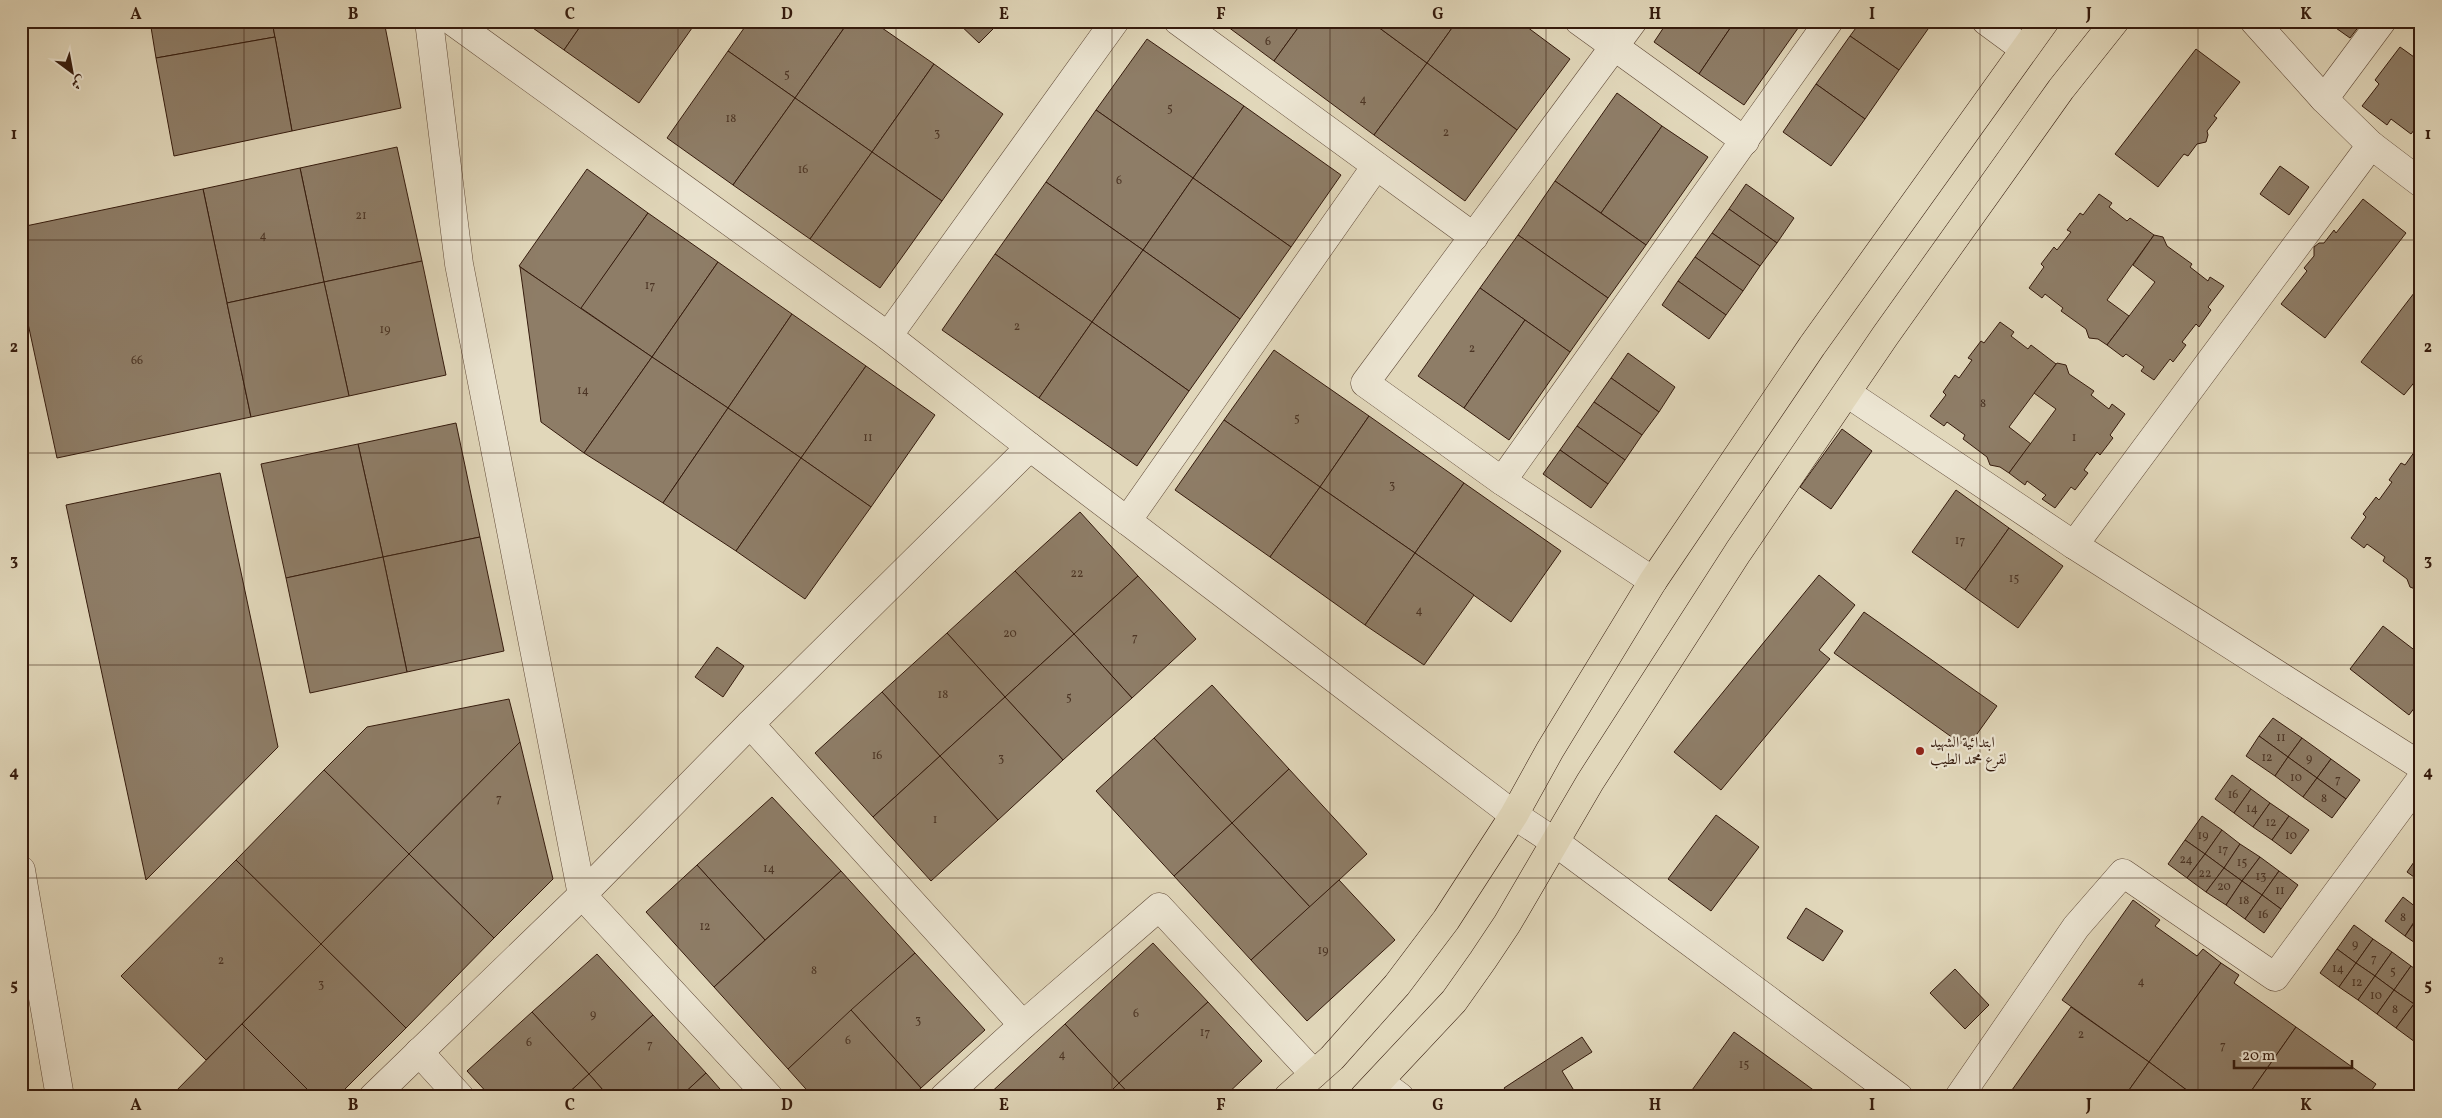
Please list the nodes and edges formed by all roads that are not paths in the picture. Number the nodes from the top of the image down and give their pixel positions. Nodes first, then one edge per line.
1 (429, 21) edge
2 (452, 21) edge
3 (1115, 21) edge
4 (1178, 21) edge
5 (1579, 21) edge
6 (1633, 21) edge
7 (1829, 21) edge
8 (1986, 21) edge
9 (2045, 21) edge
10 (2115, 21) edge
11 (2254, 21) edge
12 (2382, 21) edge
13 (1614, 47) junction
14 (2024, 49) junction
15 (2324, 99) junction
16 (1746, 141) junction
17 (2371, 145) junction
18 (1376, 166) junction
19 (2421, 183) edge
20 (1474, 237) junction
21 (888, 336) junction
22 (1847, 393) junction
23 (1030, 447) junction
24 (1502, 481) junction
25 (1127, 521) junction
26 (2074, 545) junction
27 (1653, 581) junction
28 (750, 724) junction
29 (2421, 766) edge
30 (2421, 779) edge
31 (1514, 816) junction
32 (1555, 842) junction
33 (21, 870) edge
34 (582, 895) junction
35 (1023, 1025) junction
36 (419, 1052) junction
37 (1314, 1074) junction
38 (1381, 1092) edge
39 (60, 1097) edge
40 (373, 1097) edge
41 (460, 1097) edge
42 (769, 1097) edge
43 (944, 1097) edge
44 (1288, 1097) edge
45 (1899, 1097) edge
46 (1959, 1097) edge

1 - 34 street
2 - 21 street
3 - 21 street
4 - 18 street
5 - 13 street
6 - 13 street
7 - 16 street
8 - 14 street
9 - 14 main road
10 - 22 main road
11 - 15 street
12 - 15 street
13 - 16 street
13 - 20 street
14 - 27 main road
15 - 17 street
16 - 24 street
17 - 19 street
17 - 26 street
18 - 20 street
18 - 25 street
20 - 24 street
21 - 23 street
22 - 26 street
22 - 32 main road
23 - 25 street
23 - 28 street
24 - 27 street
25 - 31 street
26 - 29 street
27 - 31 main road
28 - 34 street
28 - 35 street
30 - 46 street
31 - 32 street
31 - 37 main road
32 - 38 main road
32 - 45 street
33 - 39 street
34 - 36 street
34 - 42 street
35 - 37 street
35 - 43 street
36 - 40 street
36 - 41 street
37 - 44 main road

